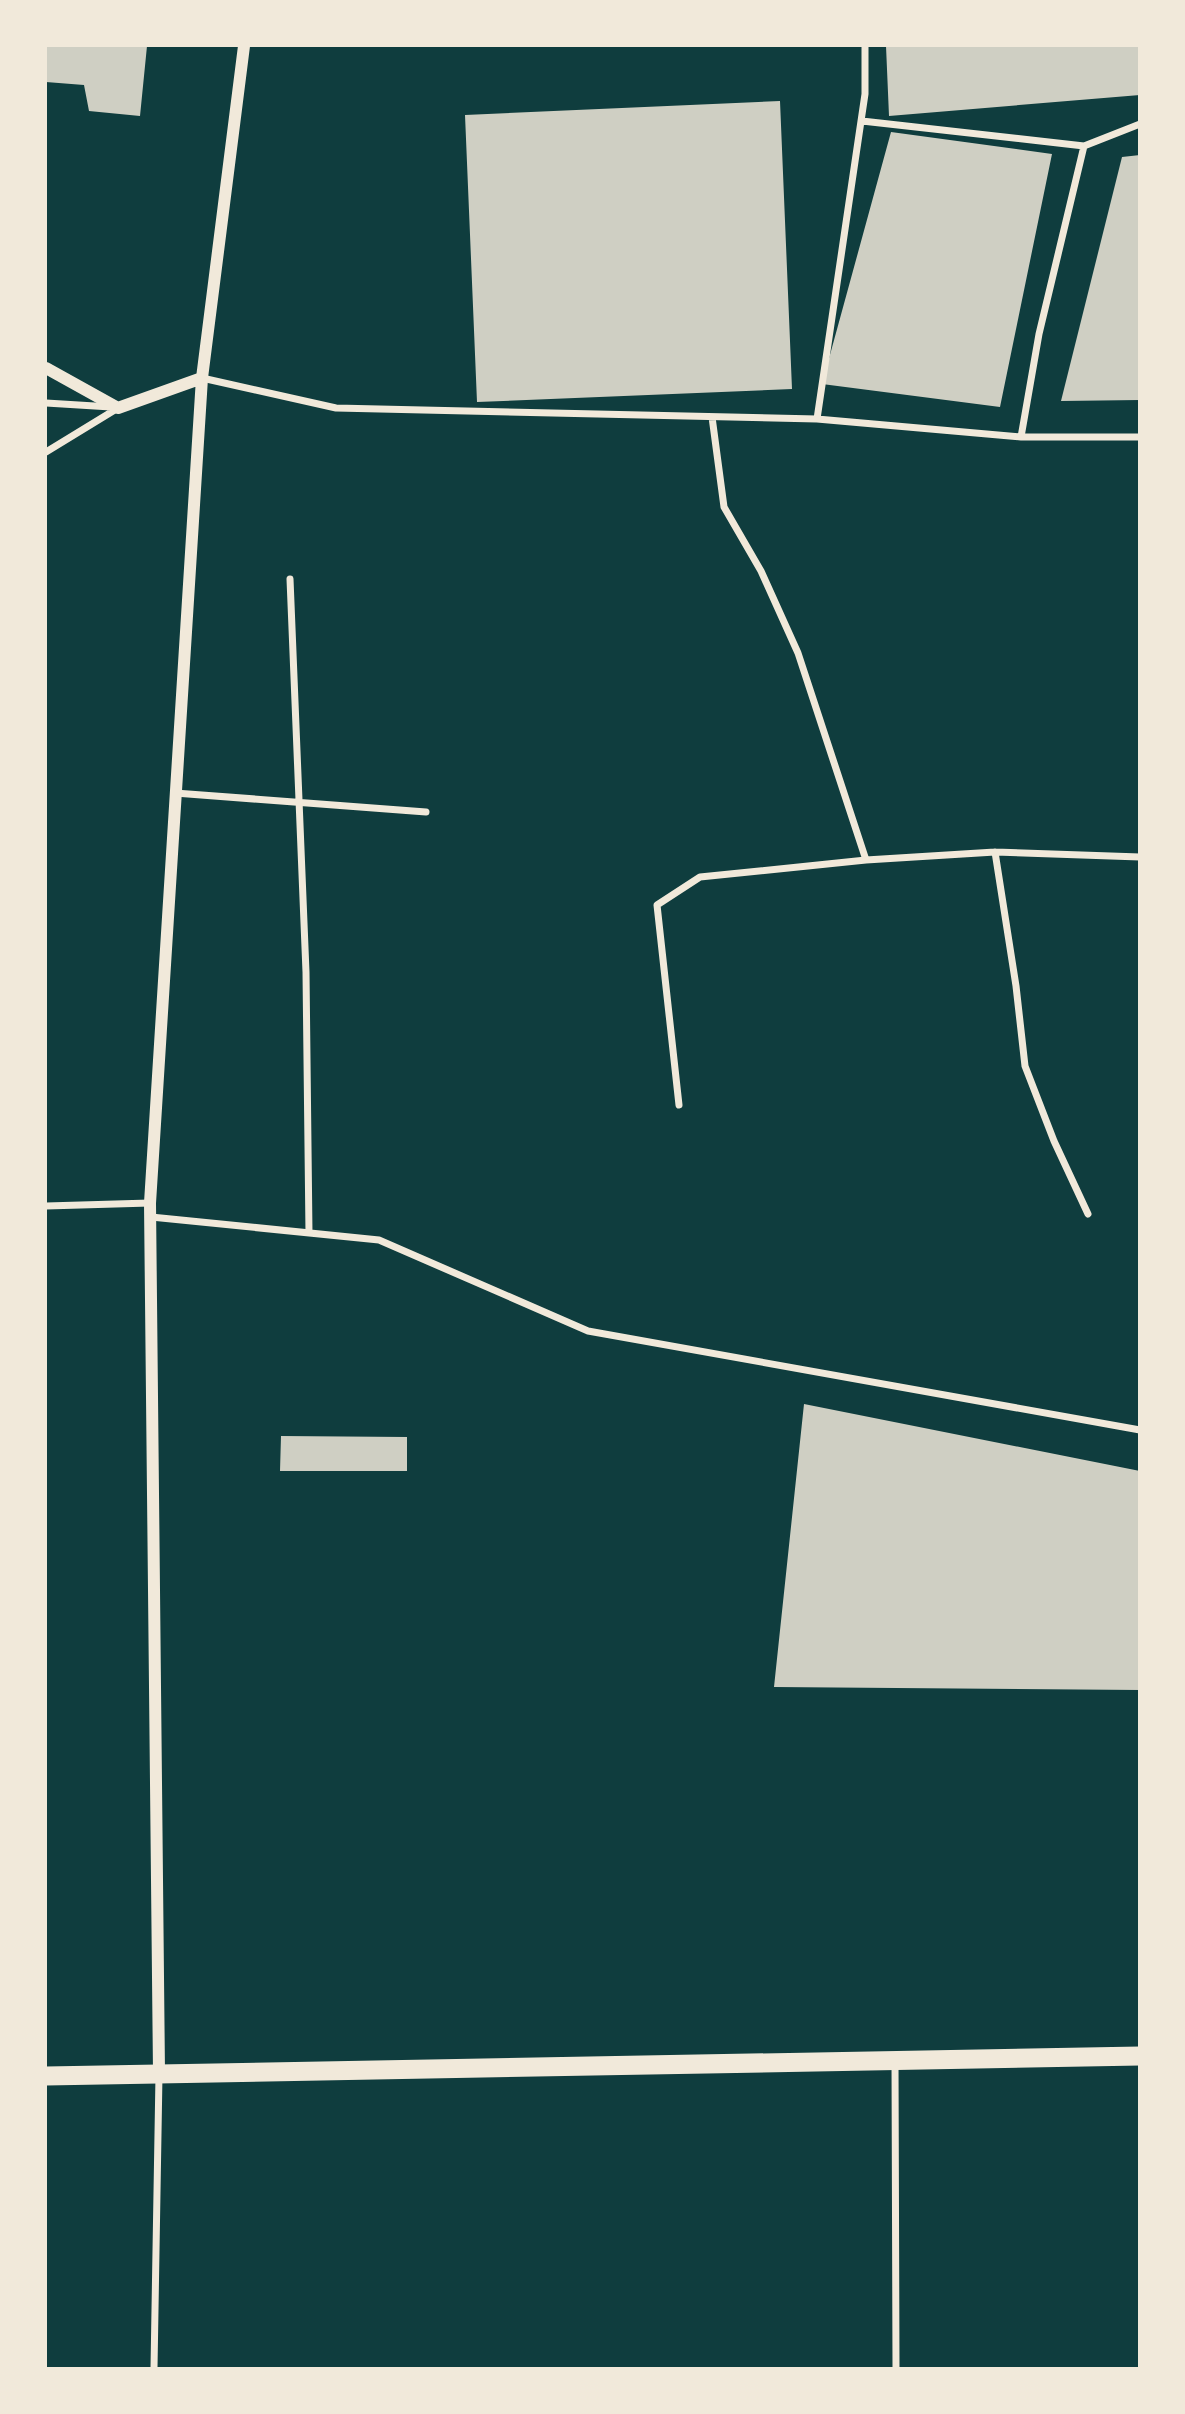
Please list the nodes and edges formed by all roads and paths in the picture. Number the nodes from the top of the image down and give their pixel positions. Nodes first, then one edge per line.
1 (244, 46) edge
2 (865, 46) edge
3 (862, 121) junction
4 (1139, 124) edge
5 (1084, 146) junction
6 (46, 369) edge
7 (202, 378) junction
8 (46, 403) edge
9 (118, 408) junction
10 (712, 417) junction
11 (817, 419) junction
12 (1021, 437) junction
13 (1139, 437) edge
14 (46, 452) edge
15 (290, 579) dead end
16 (175, 793) junction
17 (299, 803) junction
18 (426, 812) dead end
19 (995, 852) junction
20 (1139, 858) edge
21 (866, 860) junction
22 (680, 1105) dead end
23 (150, 1203) junction
24 (46, 1206) edge
25 (1088, 1214) dead end
26 (151, 1217) junction
27 (309, 1233) junction
28 (1139, 1430) edge
29 (1139, 2056) edge
30 (895, 2060) junction
31 (159, 2073) junction
32 (46, 2076) edge
33 (154, 2368) edge
34 (896, 2368) edge

1 - 7 street
2 - 3 street
3 - 5 street
3 - 11 street
4 - 5 street
5 - 12 street
6 - 9 street
7 - 9 street
7 - 10 street
7 - 16 street
8 - 9 street
9 - 14 street
10 - 11 street
10 - 21 street
11 - 12 street
12 - 13 street
15 - 17 street
16 - 17 street
16 - 23 street
17 - 18 street
17 - 27 street
19 - 20 street
19 - 21 street
19 - 25 street
21 - 22 street
23 - 24 street
23 - 26 street
26 - 27 street
26 - 31 street
27 - 28 street
29 - 30 highway
30 - 31 highway
30 - 34 street
31 - 32 highway
31 - 33 street

